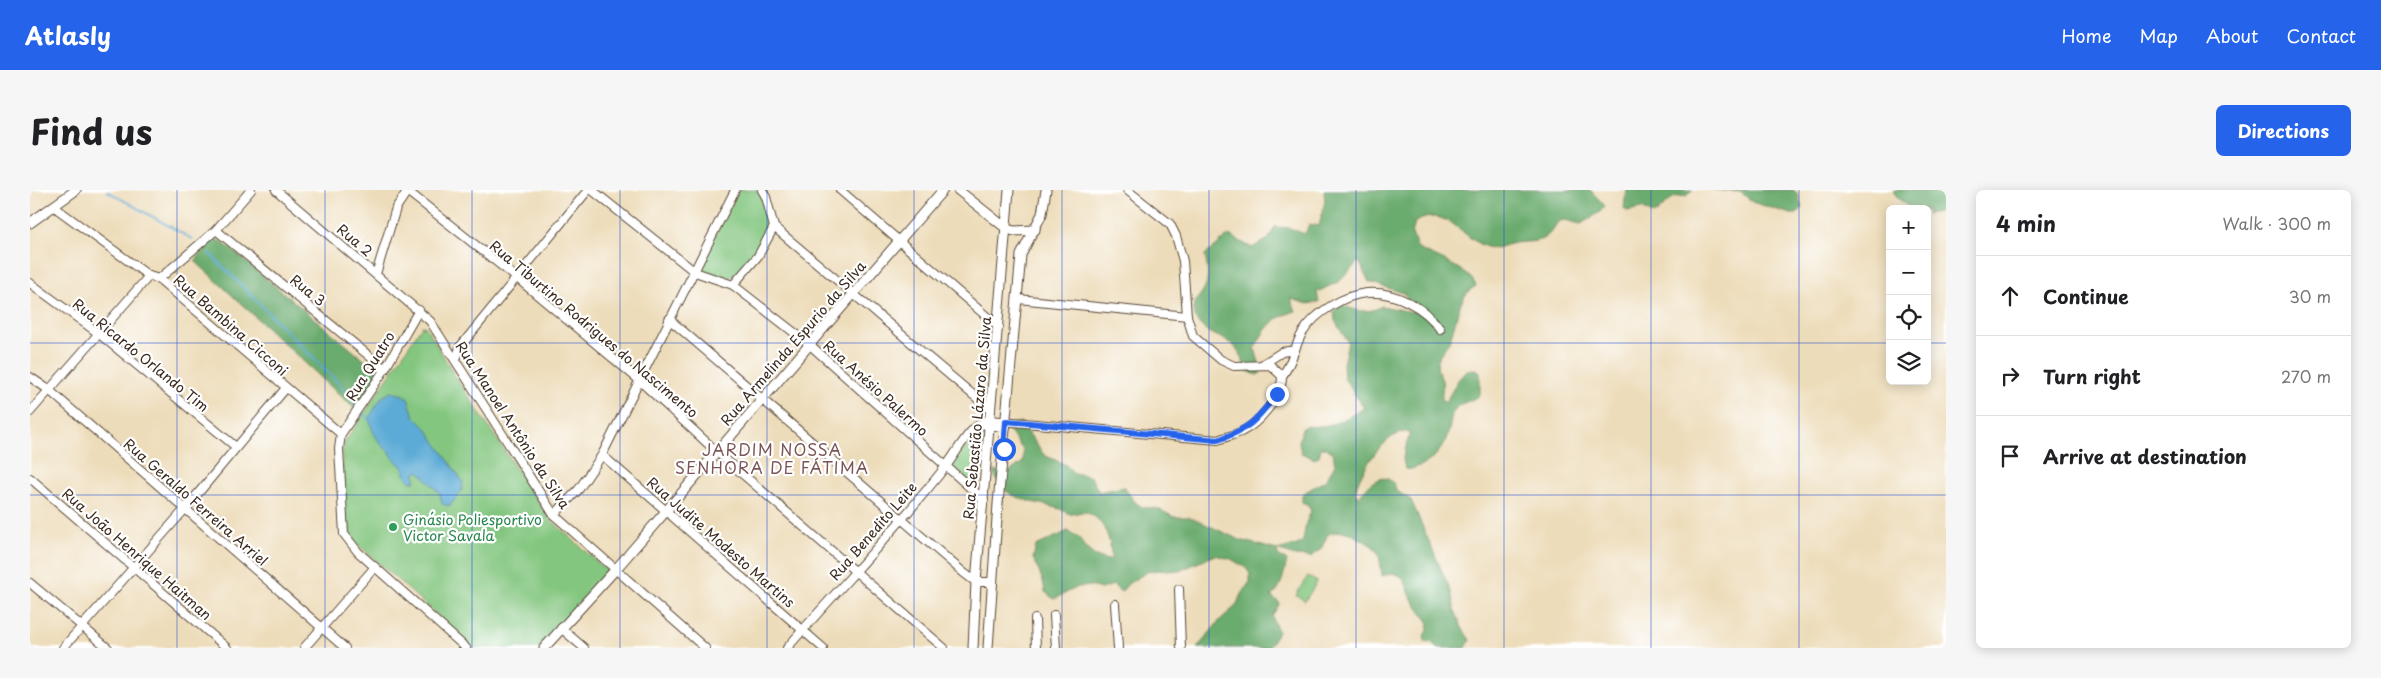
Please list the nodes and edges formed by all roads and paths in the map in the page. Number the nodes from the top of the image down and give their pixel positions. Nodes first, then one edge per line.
1 (76, 190) edge
2 (251, 190) edge
3 (276, 190) edge
4 (407, 190) edge
5 (588, 190) edge
6 (592, 190) edge
7 (736, 190) edge
8 (762, 190) edge
9 (840, 190) edge
10 (943, 190) edge
11 (958, 190) edge
12 (1009, 190) edge
13 (1046, 190) edge
14 (1127, 190) edge
15 (53, 206) junction
16 (30, 223) edge
17 (774, 227) junction
18 (1007, 229) junction
19 (216, 230) junction
20 (1034, 230) junction
21 (900, 242) junction
22 (695, 272) junction
23 (376, 274) junction
24 (149, 276) junction
25 (518, 278) junction
26 (159, 279) junction
27 (30, 283) edge
28 (733, 285) junction
29 (854, 292) junction
30 (1018, 300) junction
31 (419, 310) junction
32 (1187, 316) junction
33 (669, 320) junction
34 (999, 327) junction
35 (1440, 329) dead end
36 (98, 332) junction
37 (809, 344) junction
38 (1295, 350) junction
39 (456, 360) junction
40 (1263, 364) junction
41 (385, 369) junction
42 (1282, 376) junction
43 (30, 377) edge
44 (639, 380) junction
45 (286, 388) junction
46 (49, 390) junction
47 (762, 399) junction
48 (30, 412) edge
49 (990, 419) junction
50 (1006, 424) junction
51 (341, 434) junction
52 (236, 447) junction
53 (717, 452) junction
54 (602, 455) junction
55 (946, 467) junction
56 (30, 478) edge
57 (984, 500) junction
58 (184, 509) junction
59 (666, 511) junction
60 (554, 515) junction
61 (900, 519) junction
62 (134, 567) junction
63 (375, 567) junction
64 (616, 569) junction
65 (854, 571) junction
66 (976, 582) junction
67 (992, 582) junction
68 (30, 583) edge
69 (1179, 588) dead end
70 (1115, 604) dead end
71 (1054, 615) dead end
72 (1035, 619) dead end
73 (82, 626) junction
74 (322, 628) junction
75 (561, 628) junction
76 (802, 630) junction
77 (63, 648) edge
78 (108, 648) edge
79 (227, 648) edge
80 (304, 648) edge
81 (345, 648) edge
82 (466, 648) edge
83 (544, 648) edge
84 (584, 648) edge
85 (705, 648) edge
86 (787, 648) edge
87 (823, 648) edge
88 (944, 648) edge
89 (973, 648) edge
90 (988, 648) edge
91 (1036, 648) edge
92 (1056, 648) edge
93 (1118, 648) edge
94 (1181, 648) edge

1 - 15 street
2 - 19 street
3 - 23 street, Rua 2
4 - 23 street
4 - 25 street, Rua Tiburtino Rodrigues do Nascimento
5 - 25 street
6 - 22 street, Rua Anésio Palermo
7 - 22 street
8 - 17 street
9 - 21 street
10 - 21 street, Rua Armelinda Espurio da Silva
11 - 18 street
12 - 18 street, Rua Sebastião Lázaro da Silva
13 - 20 street, Rua Sebastião Lázaro da Silva
14 - 32 street
15 - 16 street
15 - 24 street, Rua Bambina Cicconi
17 - 28 street
17 - 29 street
18 - 20 street
18 - 34 street, Rua Sebastião Lázaro da Silva
19 - 26 street
19 - 41 street, Rua 3
20 - 30 street, Rua Sebastião Lázaro da Silva
21 - 29 street, Rua Armelinda Espurio da Silva
21 - 34 street
22 - 28 street, Rua Anésio Palermo
22 - 33 street
23 - 31 street, Rua 2
24 - 26 street, Rua Bambina Cicconi
24 - 36 street
25 - 39 street
25 - 44 street, Rua Tiburtino Rodrigues do Nascimento
26 - 45 street, Rua Bambina Cicconi
27 - 36 street, Rua Ricardo Orlando Tim
28 - 37 street, Rua Anésio Palermo
29 - 37 street, Rua Armelinda Espurio da Silva
29 - 49 street
30 - 32 street
30 - 50 street, Rua Sebastião Lázaro da Silva
31 - 39 street, Rua Manoel Antônio da Silva
31 - 41 street, Rua Quatro
32 - 40 street
33 - 44 street
33 - 47 street
34 - 49 street, Rua Sebastião Lázaro da Silva
35 - 38 street
36 - 46 street
36 - 52 street, Rua Ricardo Orlando Tim
37 - 47 street, Rua Armelinda Espurio da Silva
37 - 55 street, Rua Anésio Palermo
38 - 40 street
38 - 42 street
39 - 60 street, Rua Manoel Antônio da Silva
40 - 42 street
41 - 51 street, Rua Quatro
42 - 50 street
43 - 46 street, Rua Geraldo Ferreira Arriel
44 - 53 street, Rua Tiburtino Rodrigues do Nascimento
44 - 54 street
45 - 51 street, Rua Bambina Cicconi
45 - 52 street
46 - 48 street
46 - 58 street, Rua Geraldo Ferreira Arriel
47 - 53 street, Rua Armelinda Espurio da Silva
47 - 61 street
49 - 50 street
49 - 55 street, Rua Benedito Leite
49 - 57 street, Rua Sebastião Lázaro da Silva
50 - 67 street, Rua Sebastião Lázaro da Silva
51 - 63 street
52 - 58 street
53 - 59 street, Rua Armelinda Espurio da Silva
53 - 65 street, Rua Tiburtino Rodrigues do Nascimento
54 - 59 street, Rua Judite Modesto Martins
54 - 60 street
55 - 57 street, Rua Anésio Palermo
55 - 61 street, Rua Benedito Leite
56 - 62 street, Rua João Henrique Haitman
57 - 66 street, Rua Sebastião Lázaro da Silva
58 - 62 street
58 - 74 street, Rua Geraldo Ferreira Arriel
59 - 64 street, Rua Armelinda Espurio da Silva
59 - 76 street, Rua Judite Modesto Martins
60 - 64 street, Rua Manoel Antônio da Silva
61 - 65 street, Rua Benedito Leite
61 - 66 street
62 - 73 street
62 - 79 street, Rua João Henrique Haitman
63 - 74 street
63 - 82 street
64 - 75 street, Rua Armelinda Espurio da Silva
64 - 85 street, Rua Manoel Antônio da Silva
65 - 76 street, Rua Benedito Leite
65 - 88 street, Rua Tiburtino Rodrigues do Nascimento
66 - 67 street
66 - 89 street, Rua Sebastião Lázaro da Silva
67 - 90 street, Rua Sebastião Lázaro da Silva
68 - 73 street
69 - 94 street
70 - 93 street
71 - 92 street
72 - 91 street
73 - 77 street
73 - 78 street
74 - 80 street
74 - 81 street, Rua Geraldo Ferreira Arriel
75 - 83 street, Rua Armelinda Espurio da Silva
75 - 84 street
76 - 86 street, Rua Benedito Leite
76 - 87 street, Rua Judite Modesto Martins

